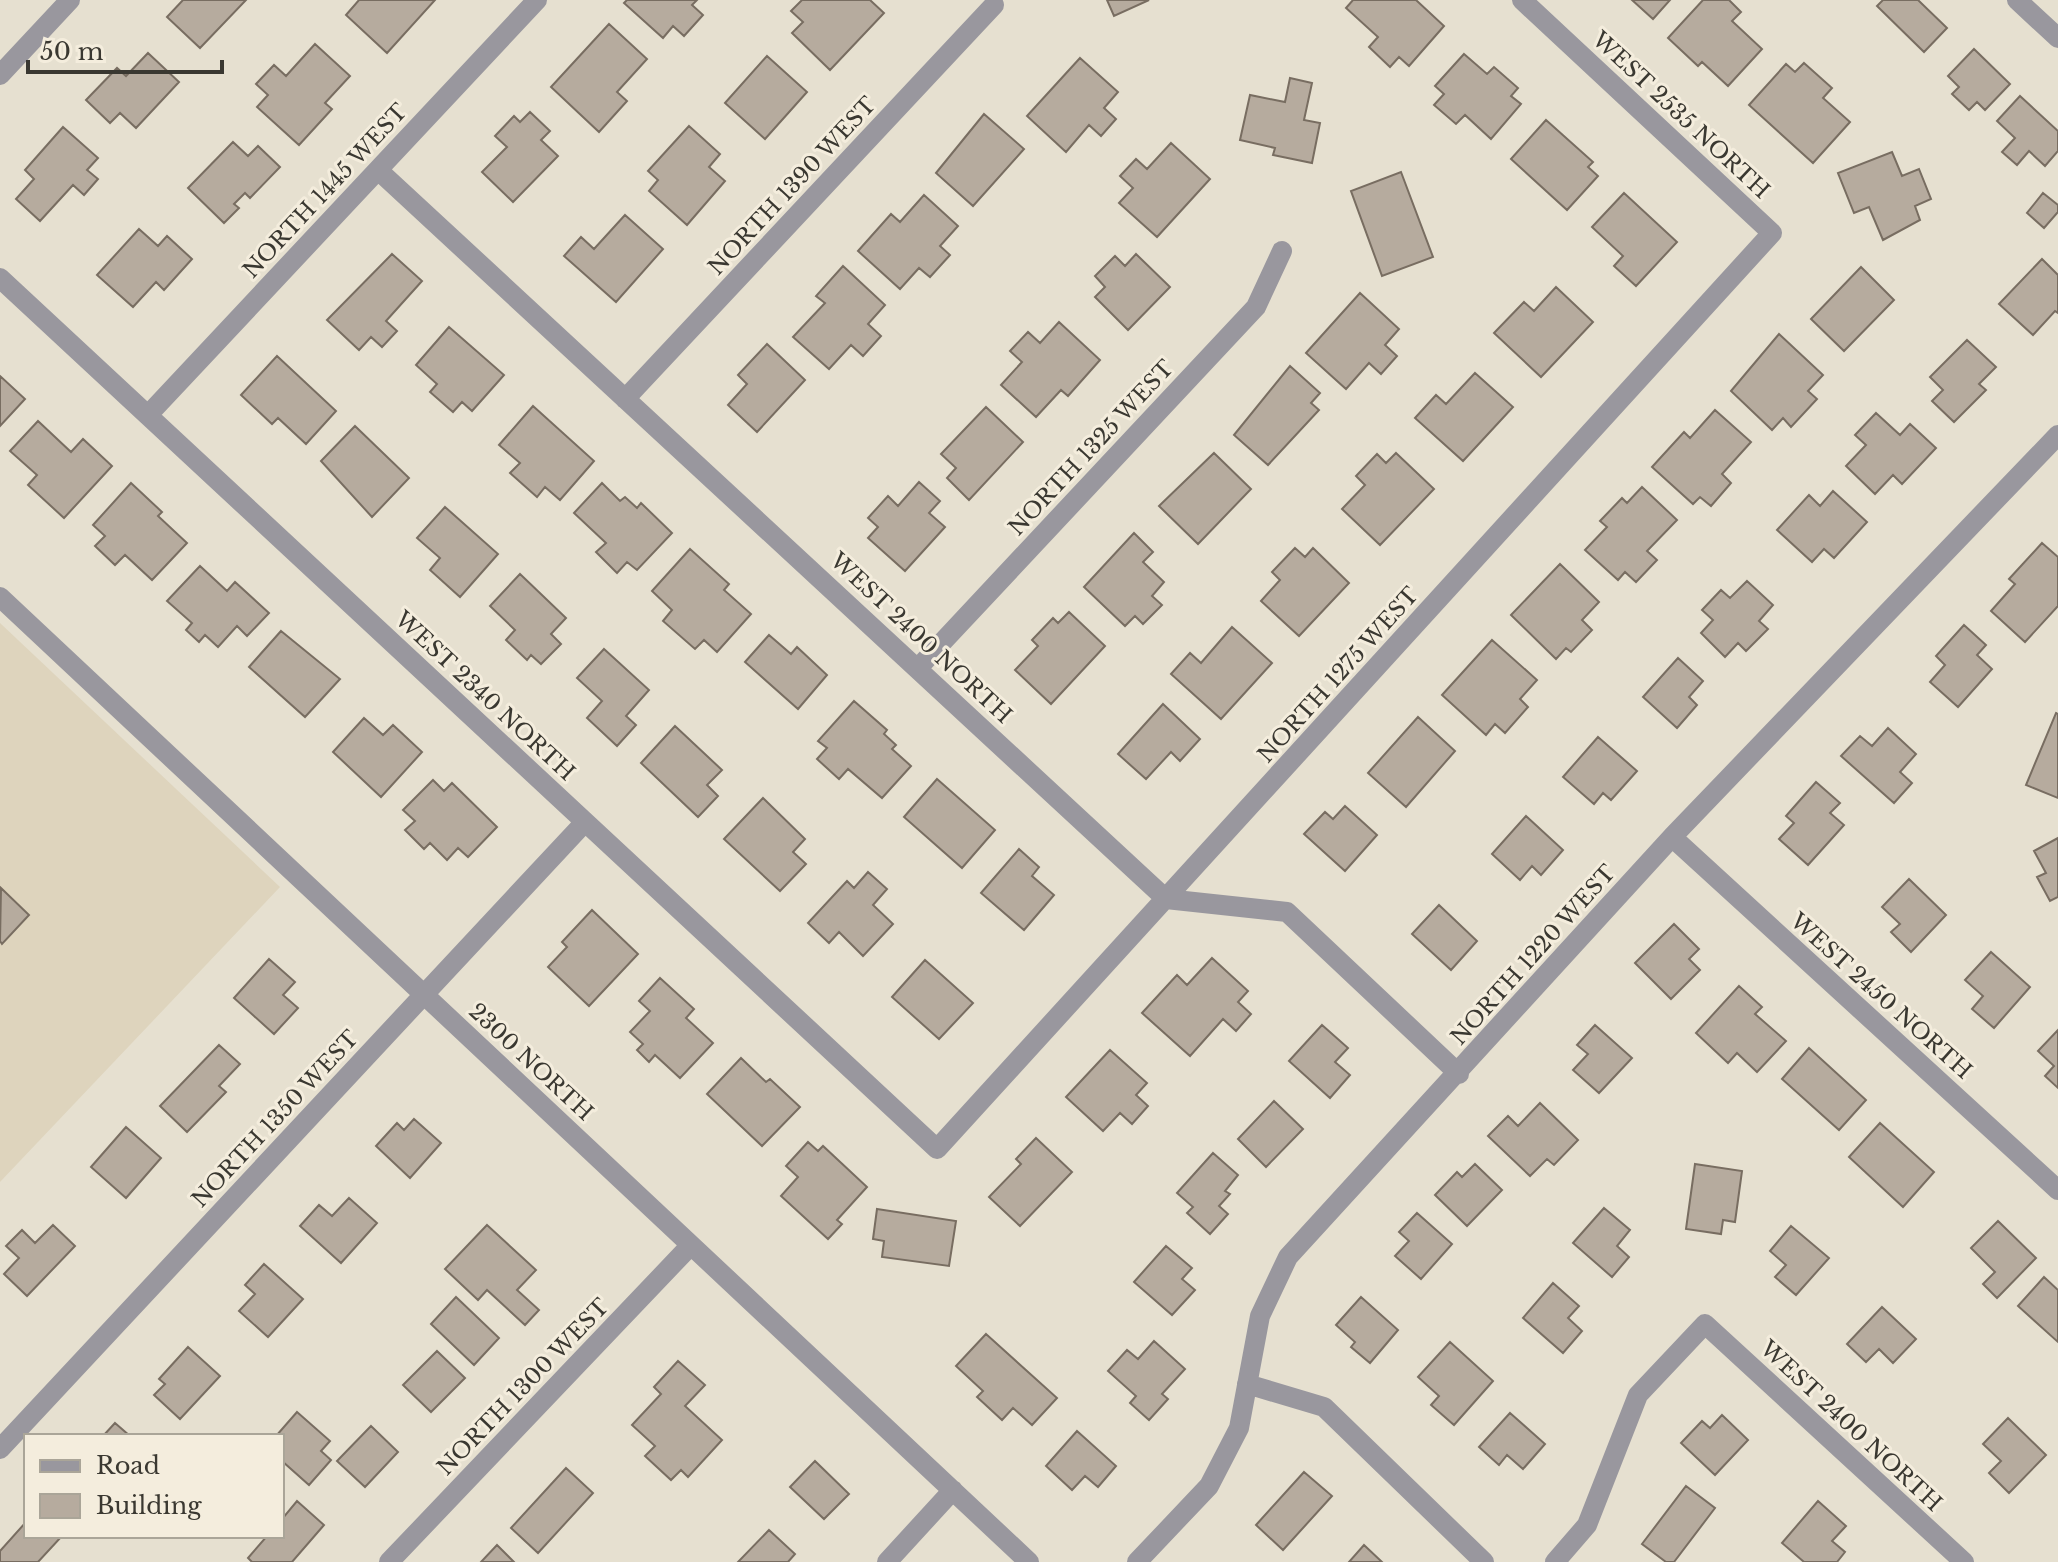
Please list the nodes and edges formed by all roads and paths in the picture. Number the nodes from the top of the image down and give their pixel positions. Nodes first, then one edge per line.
1 (70, 0) edge
2 (537, 0) edge
3 (1522, 0) edge
4 (2017, 0) edge
5 (994, 5) dead end
6 (2058, 38) edge
7 (0, 75) edge
8 (378, 170) junction
9 (1772, 233) joint
10 (1282, 251) dead end
11 (0, 278) edge
12 (625, 399) junction
13 (148, 415) junction
14 (2058, 435) edge
15 (0, 597) edge
16 (919, 667) junction
17 (585, 822) junction
18 (1672, 837) junction
19 (1166, 899) junction
20 (424, 995) junction
21 (1459, 1074) junction
22 (937, 1149) joint
23 (2058, 1190) edge
24 (691, 1245) junction
25 (1247, 1384) junction
26 (0, 1449) edge
27 (953, 1490) junction
28 (1954, 1559) edge
29 (389, 1562) edge
30 (887, 1562) edge
31 (1029, 1562) edge
32 (1137, 1562) edge
33 (1484, 1562) edge
34 (1555, 1562) edge

1 - 7 street
2 - 8 street, NORTH 1445 WEST
3 - 9 street, WEST 2535 NORTH
4 - 6 street
5 - 12 street, NORTH 1390 WEST
8 - 12 street, WEST 2400 NORTH
8 - 13 street, NORTH 1445 WEST
9 - 19 street, NORTH 1275 WEST
10 - 16 street, NORTH 1325 WEST
11 - 13 street, WEST 2340 NORTH
12 - 16 street, WEST 2400 NORTH
13 - 17 street, WEST 2340 NORTH
14 - 18 street, NORTH 1220 WEST
15 - 20 street, 2300 NORTH
16 - 19 street, WEST 2400 NORTH
17 - 20 street, NORTH 1350 WEST
17 - 22 street, WEST 2340 NORTH
18 - 21 street, NORTH 1220 WEST
18 - 23 street, WEST 2450 NORTH
19 - 21 street
19 - 22 street, NORTH 1275 WEST
20 - 24 street, 2300 NORTH
20 - 26 street, NORTH 1350 WEST
21 - 25 street, NORTH 1220 WEST
24 - 27 street, 2300 NORTH
24 - 29 street, NORTH 1300 WEST
25 - 32 street, NORTH 1220 WEST
25 - 33 street
27 - 30 street
27 - 31 street, 2300 NORTH
28 - 34 street, WEST 2400 NORTH

